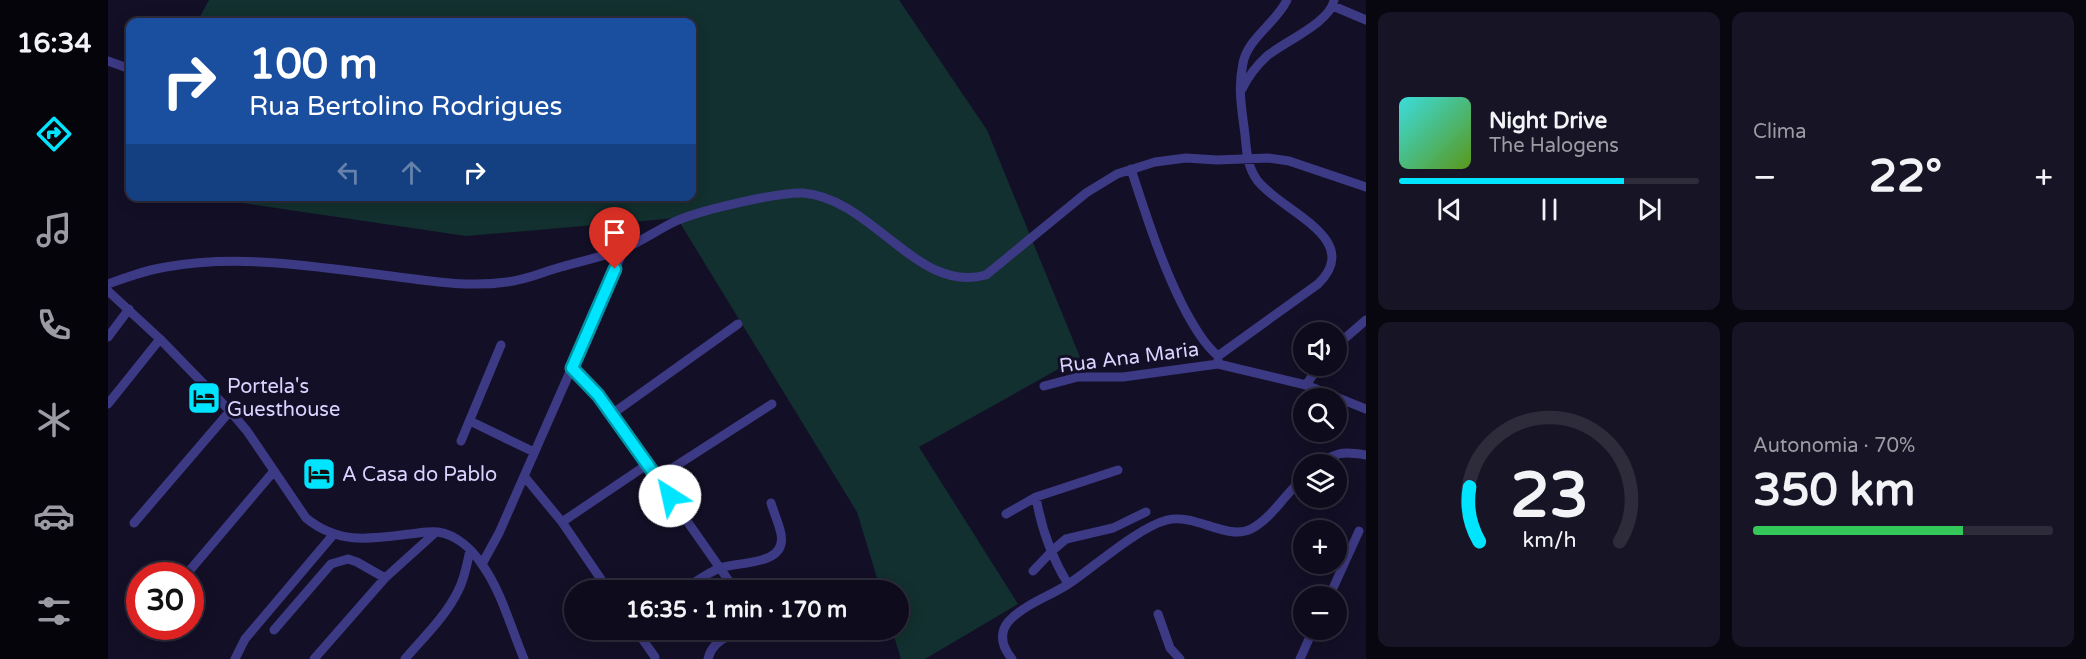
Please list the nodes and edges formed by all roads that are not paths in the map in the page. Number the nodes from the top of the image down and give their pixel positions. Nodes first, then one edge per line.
1 (1287, 0) edge
2 (1334, 3) edge
3 (1366, 20) edge
4 (108, 61) edge
5 (126, 68) edge
6 (1239, 93) junction
7 (1246, 159) junction
8 (1131, 169) junction
9 (1363, 185) edge
10 (624, 249) junction
11 (108, 284) edge
12 (108, 291) edge
13 (129, 309) junction
14 (1366, 320) edge
15 (738, 324) dead end
16 (1347, 336) edge
17 (108, 337) edge
18 (160, 339) junction
19 (501, 345) dead end
20 (1218, 360) junction
21 (572, 368) junction
22 (1312, 376) edge
23 (1306, 385) junction
24 (1044, 386) dead end
25 (108, 404) edge
26 (772, 404) dead end
27 (1366, 409) edge
28 (230, 411) junction
29 (612, 414) junction
30 (470, 420) junction
31 (461, 441) dead end
32 (534, 452) junction
33 (1334, 454) edge
34 (1366, 455) edge
35 (648, 464) junction
36 (1118, 470) dead end
37 (274, 471) junction
38 (524, 476) junction
39 (657, 478) junction
40 (1293, 489) edge
41 (1036, 497) junction
42 (771, 503) dead end
43 (1146, 512) dead end
44 (1006, 514) dead end
45 (562, 522) junction
46 (134, 523) dead end
47 (1359, 531) dead end
48 (436, 532) junction
49 (333, 536) junction
50 (470, 550) junction
51 (1053, 550) junction
52 (197, 562) edge
53 (482, 564) junction
54 (720, 568) junction
55 (1033, 571) dead end
56 (385, 578) junction
57 (602, 580) edge
58 (699, 580) edge
59 (728, 580) edge
60 (1068, 584) junction
61 (1334, 586) edge
62 (1158, 615) dead end
63 (274, 630) dead end
64 (643, 640) edge
65 (721, 640) edge
66 (1309, 640) edge
67 (655, 657) dead end
68 (235, 659) edge
69 (314, 659) edge
70 (405, 659) edge
71 (524, 659) edge
72 (708, 659) edge
73 (1012, 659) edge
74 (1180, 659) edge
75 (1300, 659) edge

1 - 6 street
2 - 3 street
2 - 6 street
4 - 5 street
6 - 7 street
7 - 8 street
7 - 9 street
7 - 20 street
8 - 10 street
8 - 20 street
10 - 11 street
10 - 21 street
12 - 13 street
13 - 17 street
13 - 18 street
14 - 16 street
15 - 29 street
18 - 25 street
18 - 28 street
19 - 30 street
20 - 23 street
20 - 24 street, Rua Ana Maria
21 - 29 street
21 - 32 street
22 - 23 street
23 - 27 street
26 - 39 street
28 - 37 street
28 - 46 street
29 - 35 street
30 - 31 street
30 - 32 street
32 - 38 street
33 - 34 street
35 - 39 street
35 - 45 street
36 - 41 street
37 - 49 street
37 - 52 street
38 - 45 street
38 - 53 street
39 - 54 street
40 - 60 street
41 - 44 street
41 - 51 street
42 - 54 street
43 - 51 street
45 - 57 street
47 - 61 street
48 - 49 street
48 - 50 street
48 - 56 street
49 - 68 street
50 - 53 street
50 - 70 street
51 - 55 street
51 - 60 street
53 - 71 street
54 - 58 street
54 - 59 street
56 - 63 street
56 - 69 street
60 - 73 street
62 - 74 street
64 - 67 street
65 - 72 street
66 - 75 street

